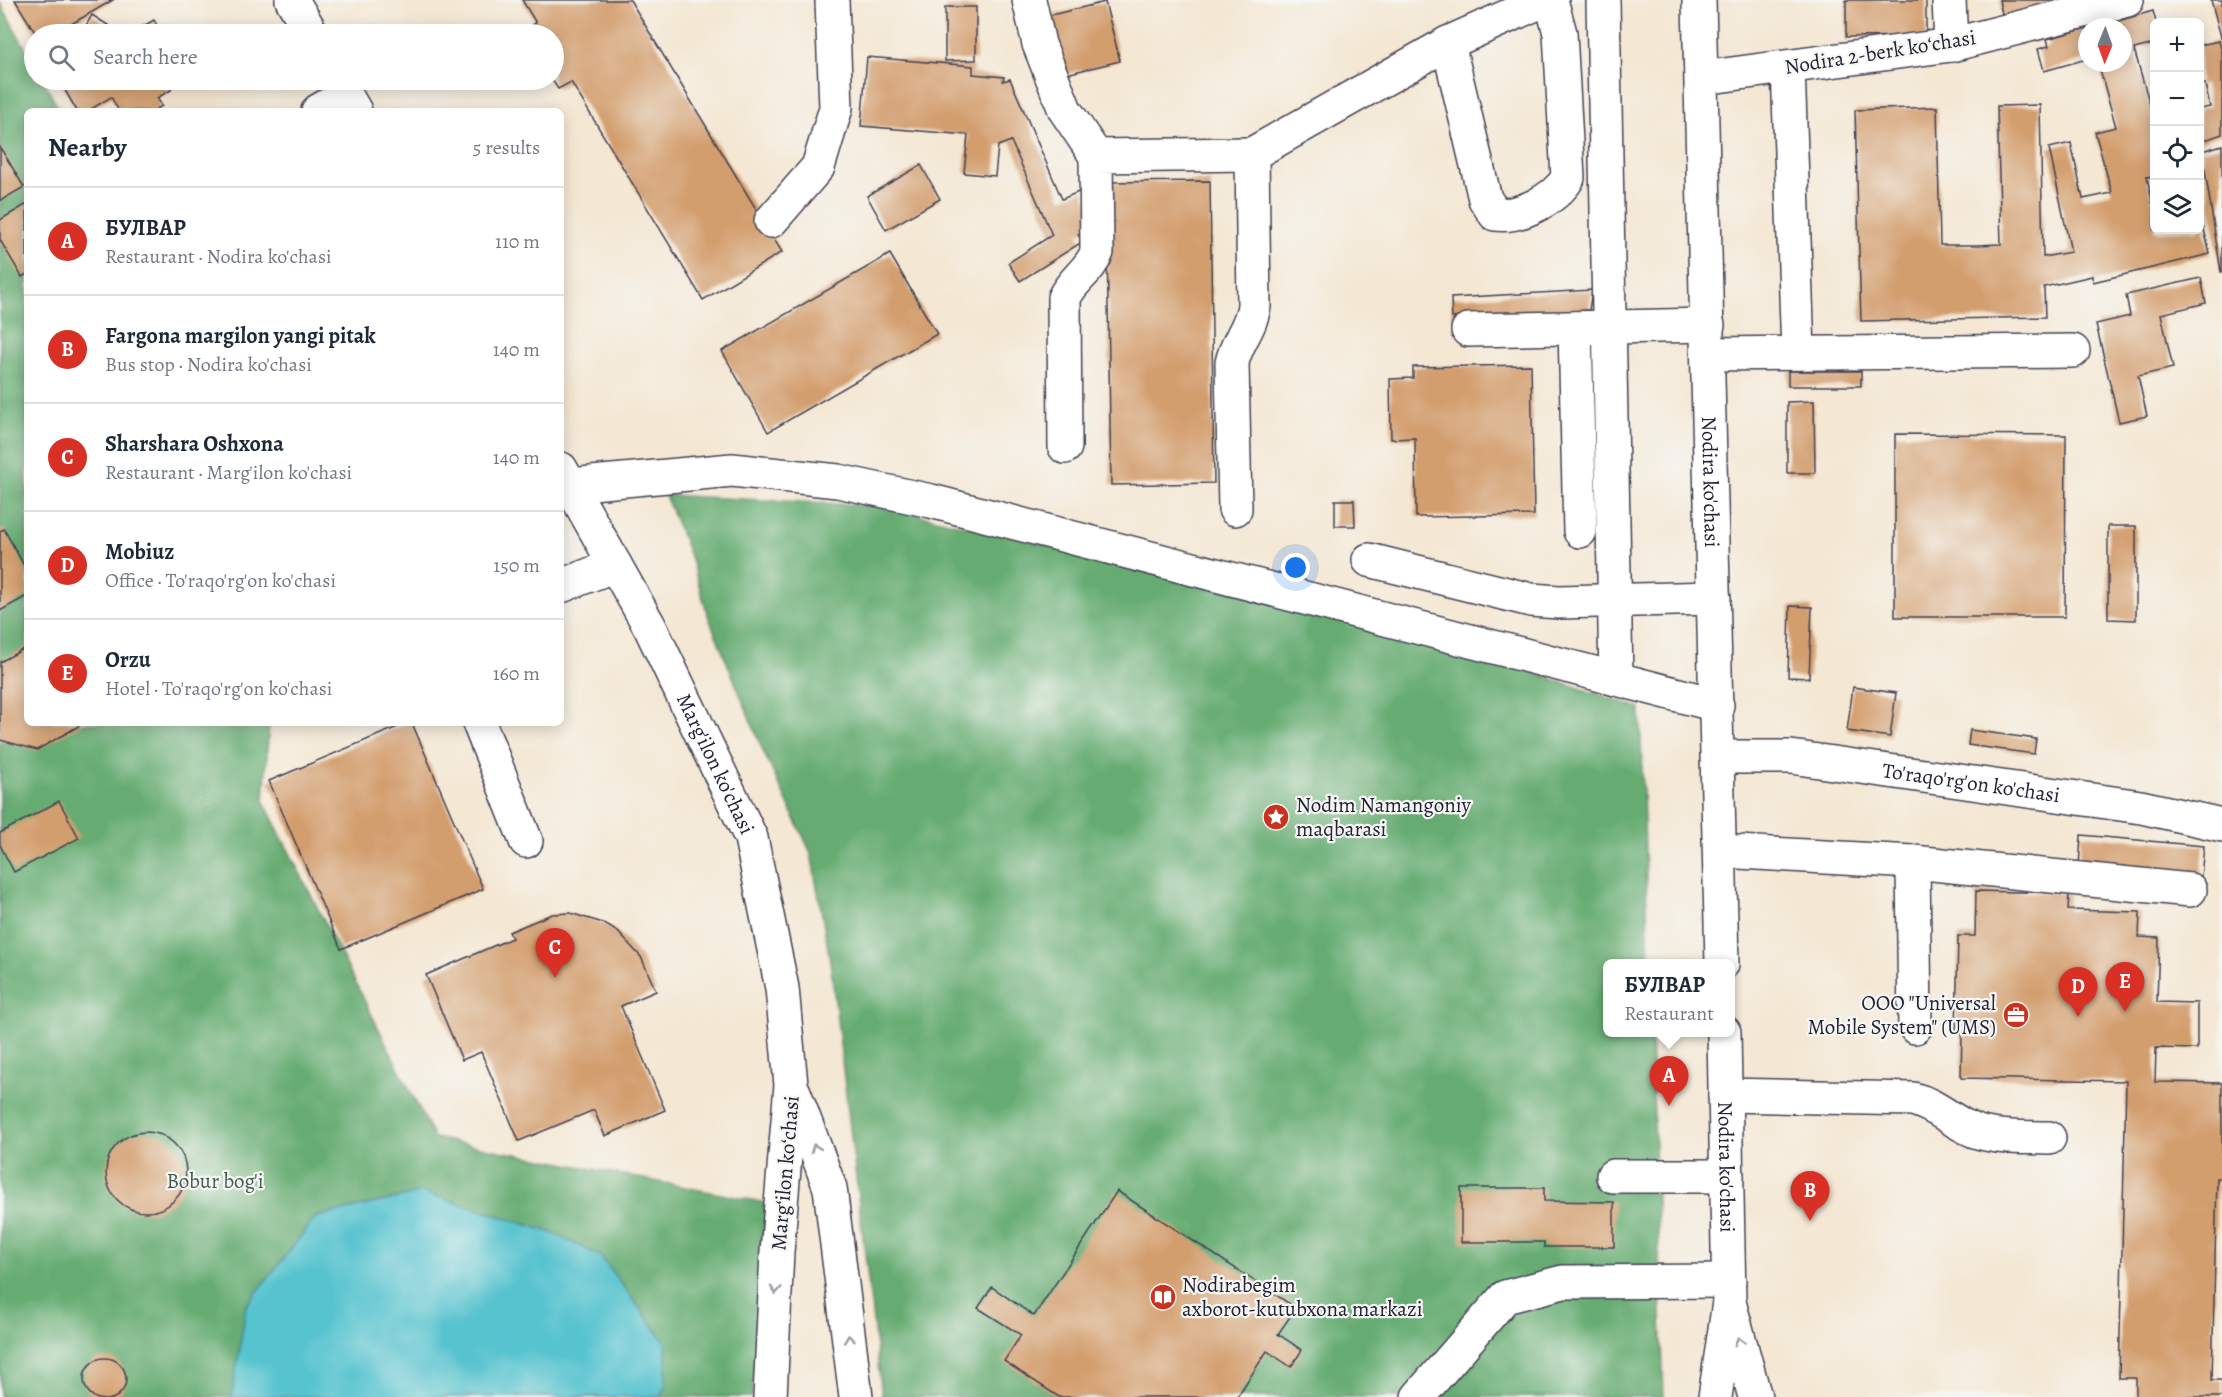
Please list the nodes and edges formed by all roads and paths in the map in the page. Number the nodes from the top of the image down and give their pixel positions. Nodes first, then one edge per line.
1 (292, 0) edge
2 (832, 0) edge
3 (1544, 0) edge
4 (1551, 0) edge
5 (1603, 0) edge
6 (1949, 0) edge
7 (2127, 0) edge
8 (1037, 2) edge
9 (1701, 4) edge
10 (306, 24) edge
11 (1449, 43) junction
12 (1951, 45) junction
13 (1788, 67) junction
14 (1702, 78) junction
15 (346, 95) edge
16 (323, 108) edge
17 (1252, 154) junction
18 (1096, 156) junction
19 (771, 221) dead end
20 (1609, 327) junction
21 (1575, 328) junction
22 (1468, 330) dead end
23 (1708, 339) junction
24 (2073, 351) dead end
25 (1798, 353) junction
26 (1611, 436) junction
27 (1578, 437) junction
28 (1065, 447) dead end
29 (566, 477) edge
30 (1234, 509) dead end
31 (1580, 531) dead end
32 (1369, 560) dead end
33 (615, 565) junction
34 (564, 585) edge
35 (1714, 598) junction
36 (1614, 600) junction
37 (1616, 679) junction
38 (1717, 705) junction
39 (480, 726) edge
40 (1719, 757) junction
41 (2222, 825) edge
42 (526, 841) dead end
43 (1720, 850) junction
44 (1912, 862) junction
45 (2190, 890) dead end
46 (1722, 959) edge
47 (1915, 1027) dead end
48 (1724, 1037) edge
49 (791, 1085) junction
50 (1725, 1095) junction
51 (2049, 1138) dead end
52 (1613, 1176) dead end
53 (1726, 1176) junction
54 (1729, 1291) junction
55 (770, 1397) edge
56 (856, 1397) edge
57 (1418, 1397) edge
58 (1715, 1397) edge
59 (1755, 1397) edge

1 - 10 street
2 - 19 street
3 - 11 street
4 - 11 street
5 - 20 street
6 - 12 street
7 - 12 street, Nodira 2-berk koʻchasi
8 - 18 street
9 - 14 street, Nodira ko'chasi
11 - 17 street
12 - 13 street, Nodira 2-berk koʻchasi
13 - 14 street, Nodira 2-berk koʻchasi
13 - 25 street
14 - 23 street, Nodira ko'chasi
15 - 16 street
17 - 18 street
17 - 30 street
18 - 28 street
20 - 21 street
20 - 23 street
20 - 26 street
21 - 22 street
21 - 27 street
23 - 25 street
23 - 35 street, Nodira ko'chasi
24 - 25 street
26 - 27 street
26 - 36 street
27 - 31 street
29 - 33 street, Marg'ilon ko'chasi
29 - 37 street
32 - 36 street
33 - 34 street
33 - 49 street, Marg'ilon ko'chasi
35 - 36 street
35 - 38 street, Nodira ko'chasi
36 - 37 street
37 - 38 street
38 - 40 street, Nodira ko'chasi
39 - 42 street
40 - 41 street, To'raqo'rg'on ko'chasi
40 - 43 street, Nodira ko'chasi
43 - 44 street
43 - 46 street, Nodira ko'chasi
44 - 45 street
44 - 47 street
48 - 50 street, Nodira ko'chasi
49 -> 55 street, Margʻilon koʻchasi
56 -> 49 street, Margʻilon koʻchasi
50 - 51 street
50 - 53 street, Nodira ko'chasi
52 - 53 street
53 - 54 street, Nodira ko'chasi
54 - 57 street
54 - 58 street, Nodira ko'chasi
59 -> 54 street, Nodira ko'chasi

